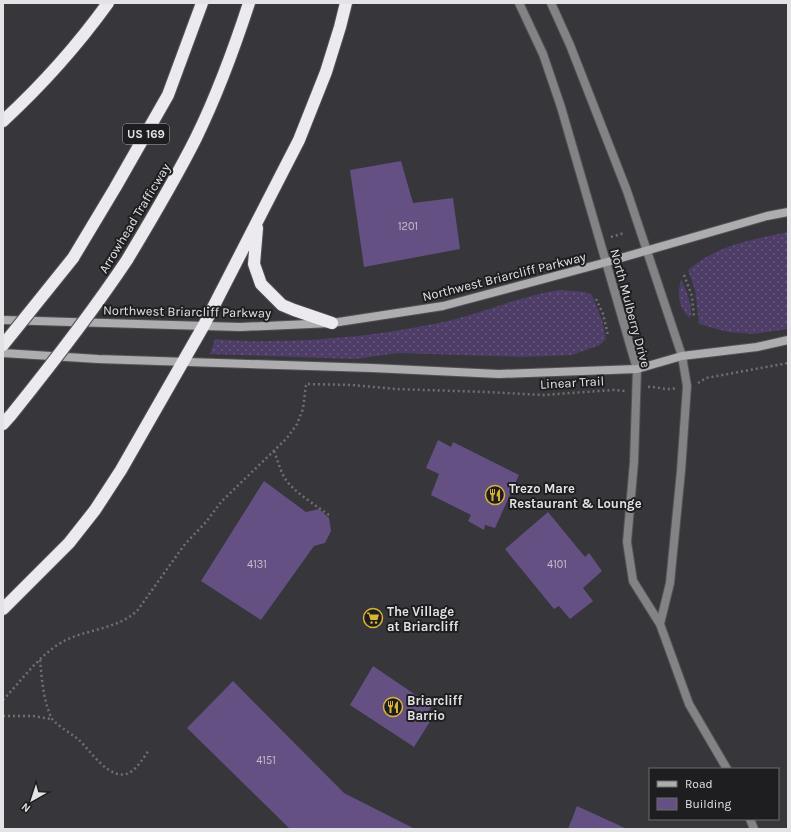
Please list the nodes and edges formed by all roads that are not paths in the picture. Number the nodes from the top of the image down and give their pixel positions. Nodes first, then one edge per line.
1 (108, 3) edge
2 (202, 3) edge
3 (249, 3) edge
4 (346, 3) edge
5 (519, 3) edge
6 (551, 3) edge
7 (3, 121) edge
8 (788, 212) edge
9 (258, 219) junction
10 (647, 250) junction
11 (607, 262) junction
12 (3, 320) edge
13 (332, 323) junction
14 (204, 324) junction
15 (788, 340) edge
16 (3, 346) edge
17 (3, 353) edge
18 (682, 356) junction
19 (182, 362) junction
20 (637, 369) junction
21 (3, 424) edge
22 (3, 609) edge
23 (660, 624) junction
24 (726, 768) edge

1 - 7 highway
2 - 16 highway, US 169, bridge
3 - 21 highway, Arrowhead Trafficway, bridge
4 - 9 highway
5 - 11 street, North Mulberry Drive
6 - 10 street
8 - 10 main road, Northwest Briarcliff Parkway
9 - 13 highway
9 - 14 highway
10 - 11 main road, Northwest Briarcliff Parkway
10 - 18 street
11 - 13 main road, Northwest Briarcliff Parkway
11 - 20 street, North Mulberry Drive
12 - 14 main road, Northwest Briarcliff Parkway
13 - 14 main road, Northwest Briarcliff Parkway
14 - 19 highway
15 - 18 main road
17 - 19 main road
18 - 20 main road
18 - 23 street
19 - 20 main road
19 - 22 highway
20 - 23 street, North Mulberry Drive
23 - 24 street, North Mulberry Drive

